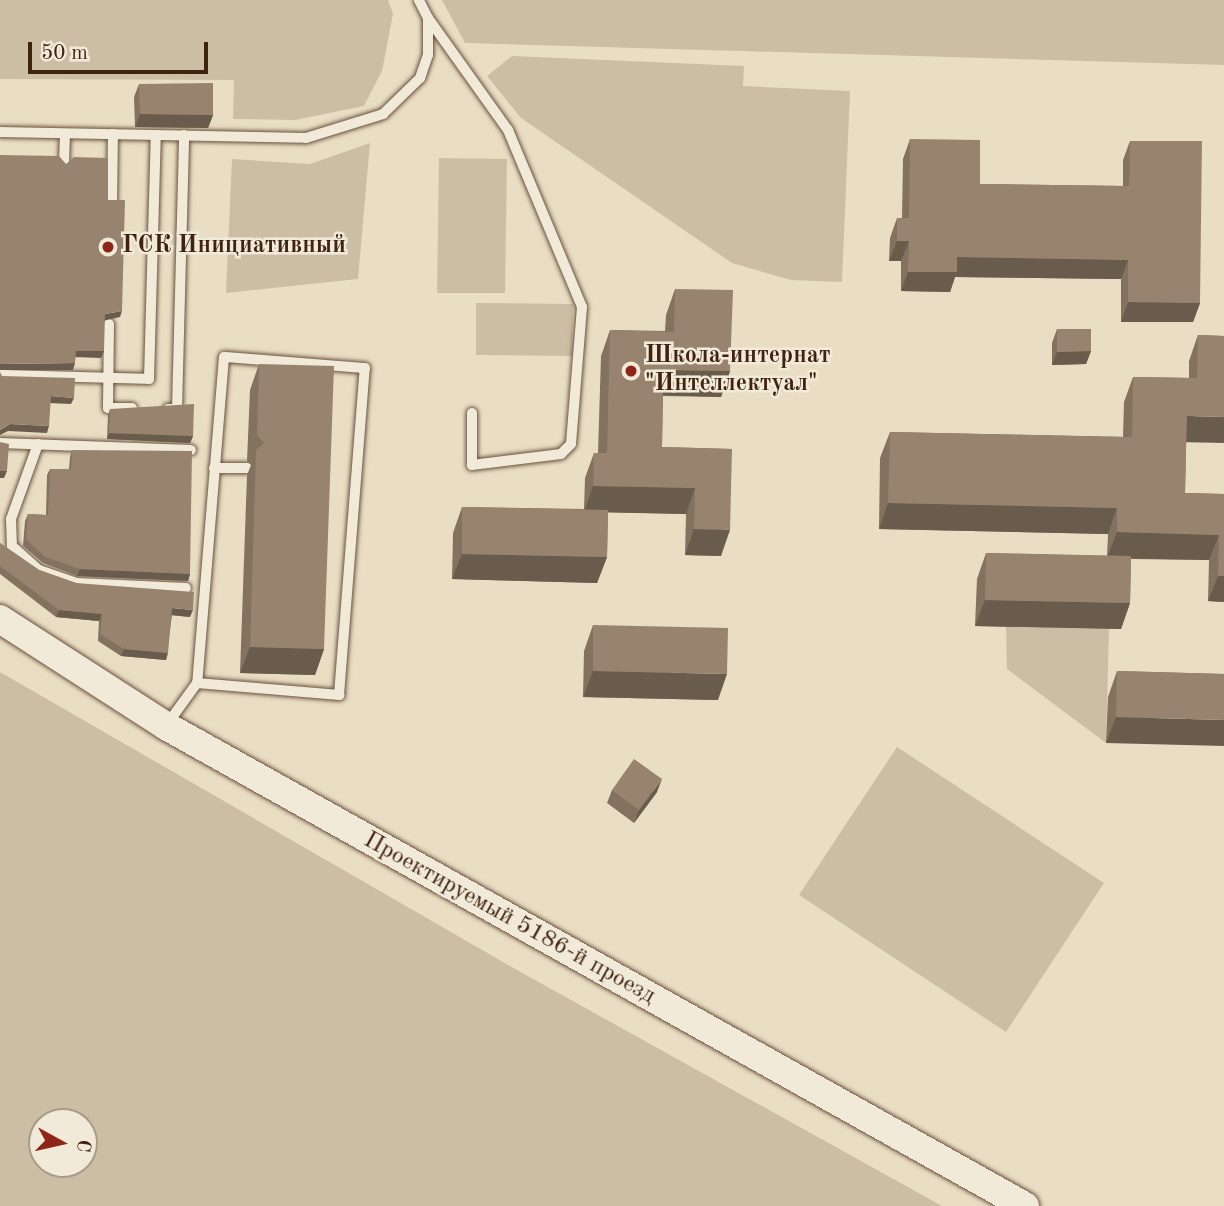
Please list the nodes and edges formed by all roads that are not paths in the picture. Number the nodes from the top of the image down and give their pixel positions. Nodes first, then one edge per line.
1 (419, 0) edge
2 (428, 18) junction
3 (0, 132) edge
4 (65, 134) junction
5 (113, 134) junction
6 (156, 135) junction
7 (184, 135) junction
8 (64, 163) edge
9 (112, 204) edge
10 (109, 324) dead end
11 (0, 375) edge
12 (109, 379) junction
13 (471, 413) dead end
14 (0, 443) edge
15 (37, 444) junction
16 (191, 450) edge
17 (214, 468) junction
18 (247, 468) dead end
19 (186, 588) edge
20 (0, 619) edge
21 (197, 683) junction
22 (166, 726) junction
23 (1025, 1206) edge

1 - 2 lane
2 - 7 lane
2 - 13 lane
3 - 4 lane
4 - 5 lane
4 - 8 lane
5 - 6 lane
5 - 9 lane
6 - 7 lane
6 - 12 lane
7 - 12 lane
10 - 12 lane
11 - 12 lane
14 - 15 lane
15 - 16 lane
15 - 19 lane
17 - 18 lane
17 - 21 lane
17 - 21 lane
20 - 22 street, Проектируемый 5186-й проезд
21 - 22 lane
22 - 23 street, Проектируемый 5186-й проезд

